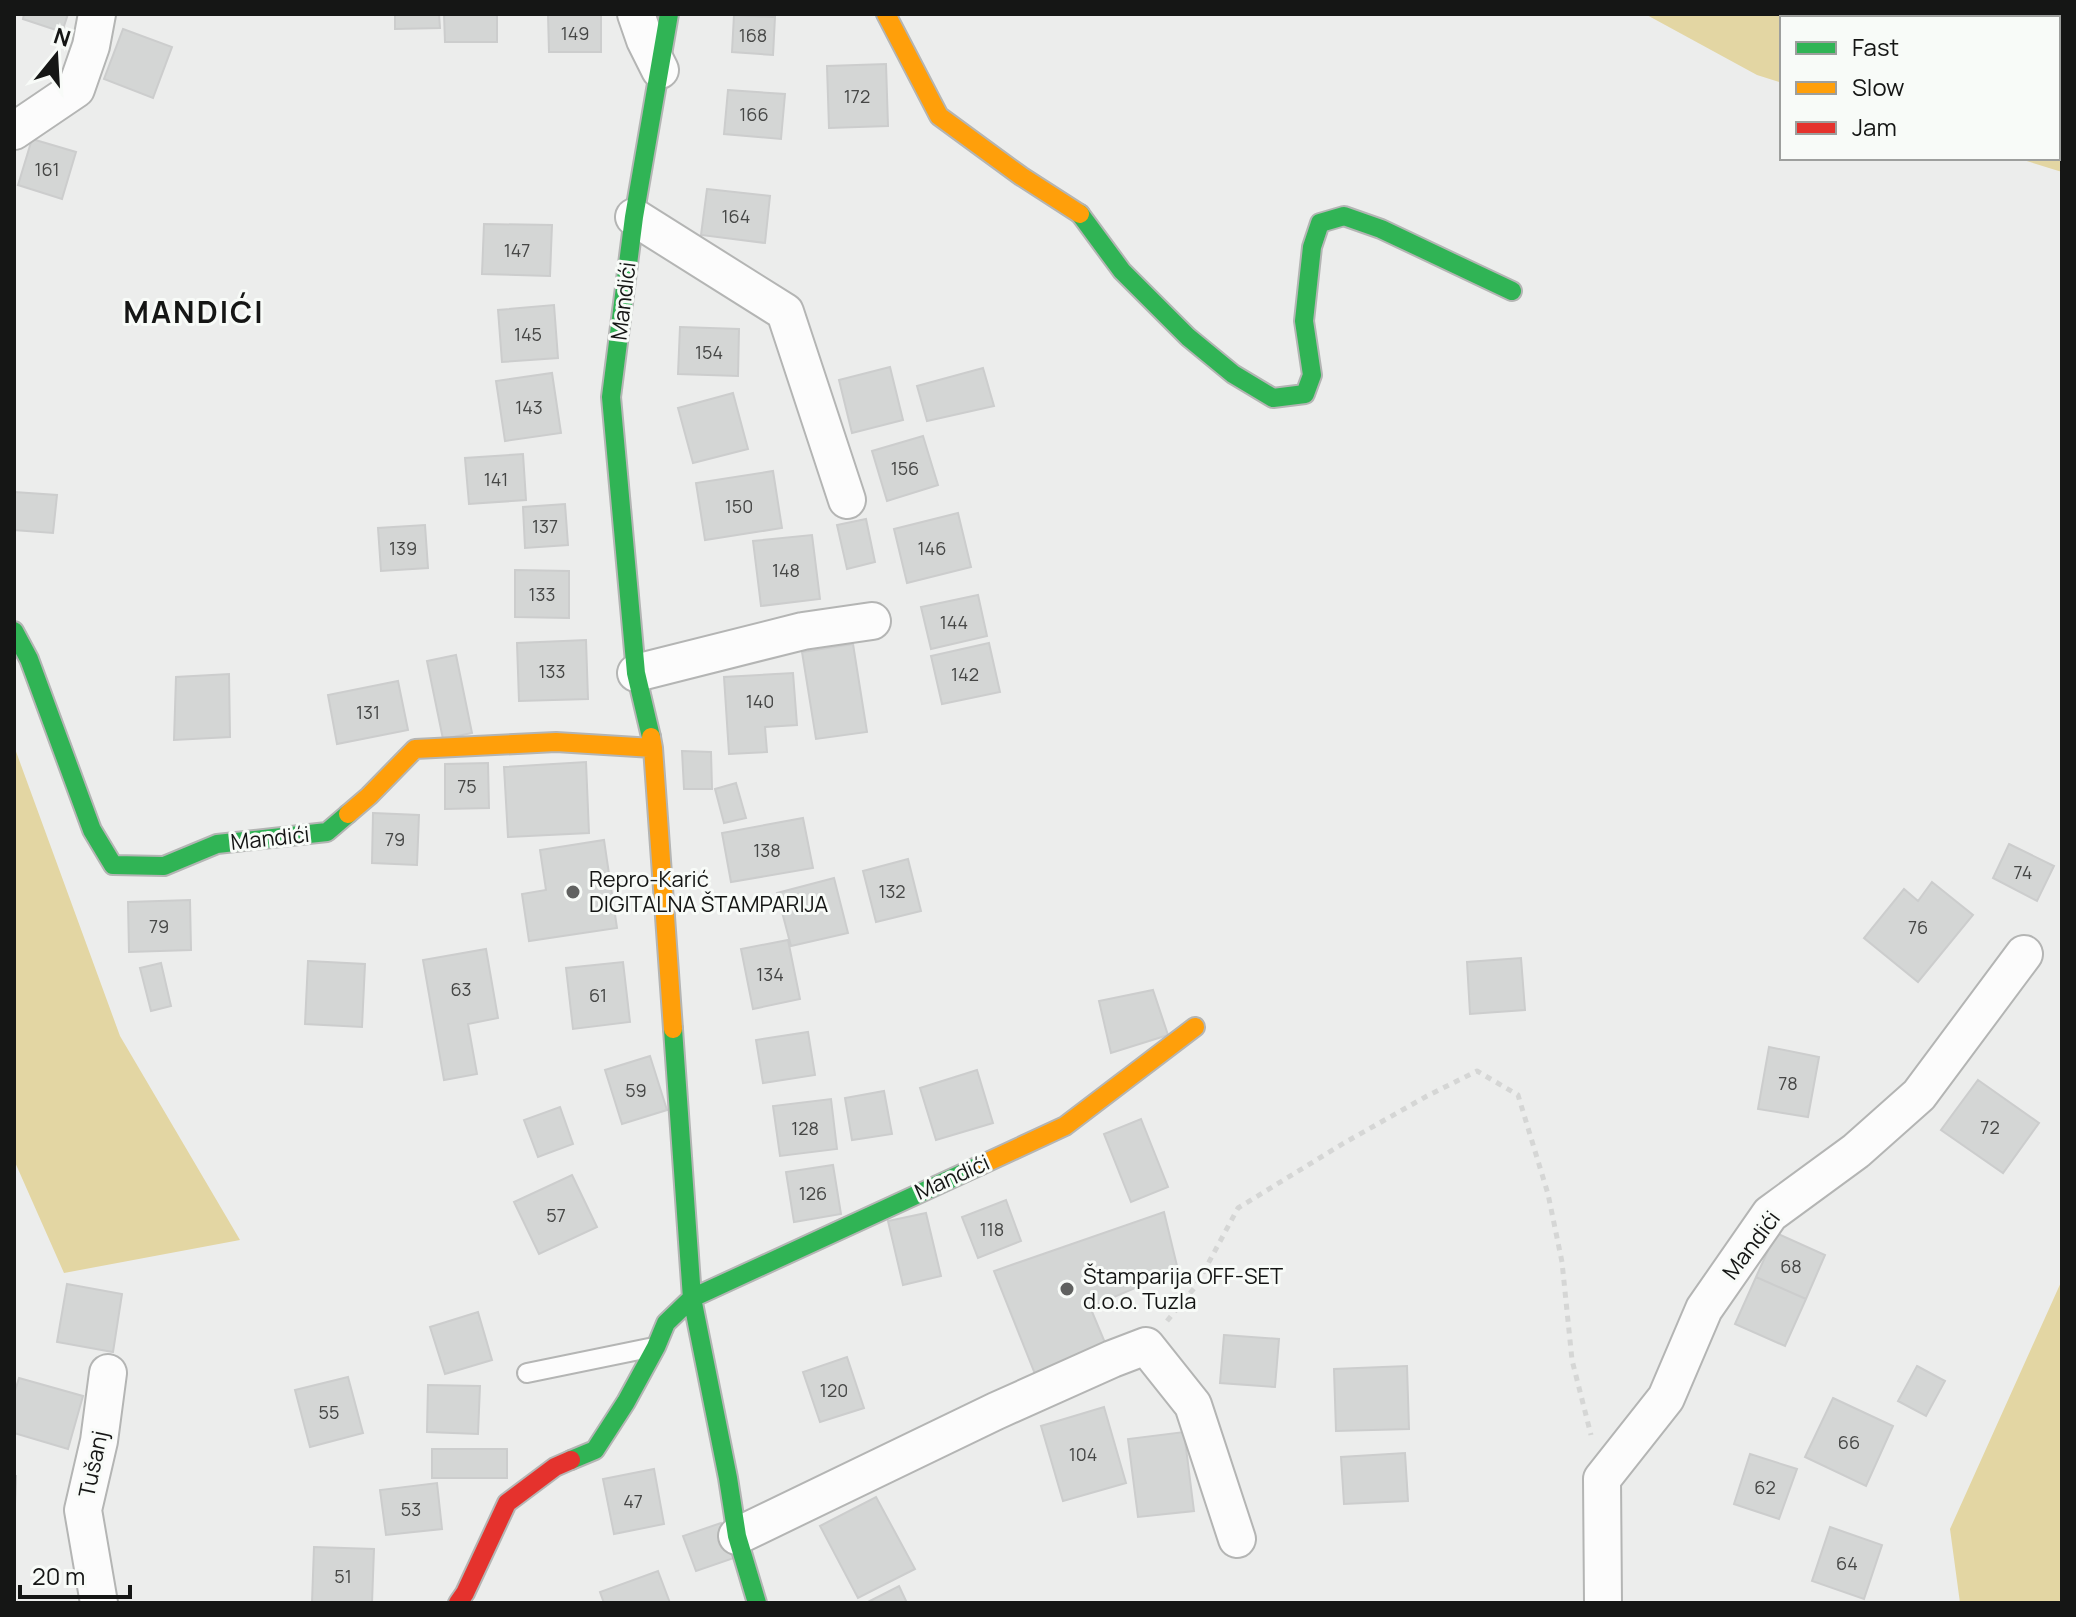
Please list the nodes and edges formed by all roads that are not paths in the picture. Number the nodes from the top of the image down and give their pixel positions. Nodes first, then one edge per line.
1 (97, 14) edge
2 (636, 14) edge
3 (669, 14) edge
4 (886, 14) edge
5 (660, 70) junction
6 (14, 131) edge
7 (634, 217) junction
8 (1512, 291) dead end
9 (847, 500) dead end
10 (872, 621) dead end
11 (14, 631) edge
12 (636, 673) junction
13 (653, 748) junction
14 (2024, 954) dead end
15 (1195, 1027) dead end
16 (692, 1298) junction
17 (656, 1347) junction
18 (108, 1373) dead end
19 (527, 1373) dead end
20 (737, 1536) junction
21 (1237, 1539) dead end
22 (99, 1603) edge
23 (458, 1603) edge
24 (757, 1603) edge
25 (1603, 1603) edge

1 - 6 street
2 - 5 street
3 - 5 street, Mandići
4 - 8 street
5 - 7 street, Mandići
7 - 9 street
7 - 12 street, Mandići
10 - 12 street
11 - 13 street, Mandići
12 - 13 street, Mandići
13 - 16 street, Mandići
14 - 25 street, Mandići
15 - 16 street, Mandići
16 - 17 street, Mandići
16 - 20 street, Mandići
17 - 19 lane
17 - 23 street, Mandići
18 - 22 street, Tušanj
20 - 21 street
20 - 24 street, Mandići

